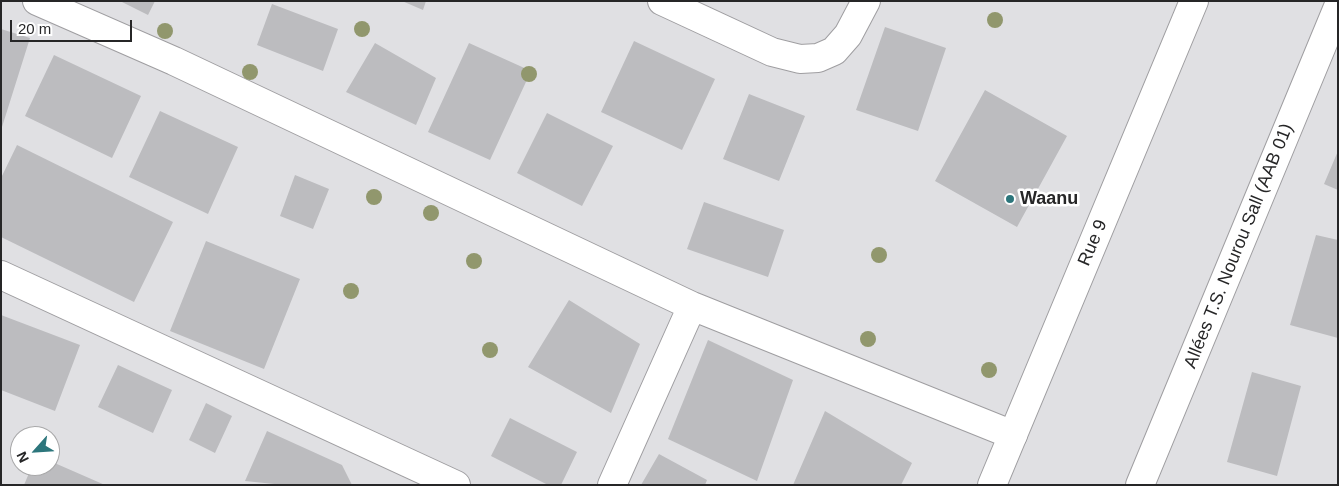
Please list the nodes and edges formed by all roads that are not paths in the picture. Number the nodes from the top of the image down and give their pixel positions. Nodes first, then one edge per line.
1 (37, 1) edge
2 (662, 1) edge
3 (866, 1) edge
4 (1194, 1) edge
5 (1338, 7) edge
6 (1, 275) edge
7 (692, 306) junction
8 (1013, 435) junction
9 (456, 485) edge
10 (612, 485) edge
11 (992, 485) edge
12 (1140, 485) edge

1 - 7 street
2 - 3 street
4 - 8 street, Rue 9
5 - 12 street, Allées T.S. Nourou Sall (AAB 01)
6 - 9 street
7 - 8 street
7 - 10 street
8 - 11 street, Rue 9

